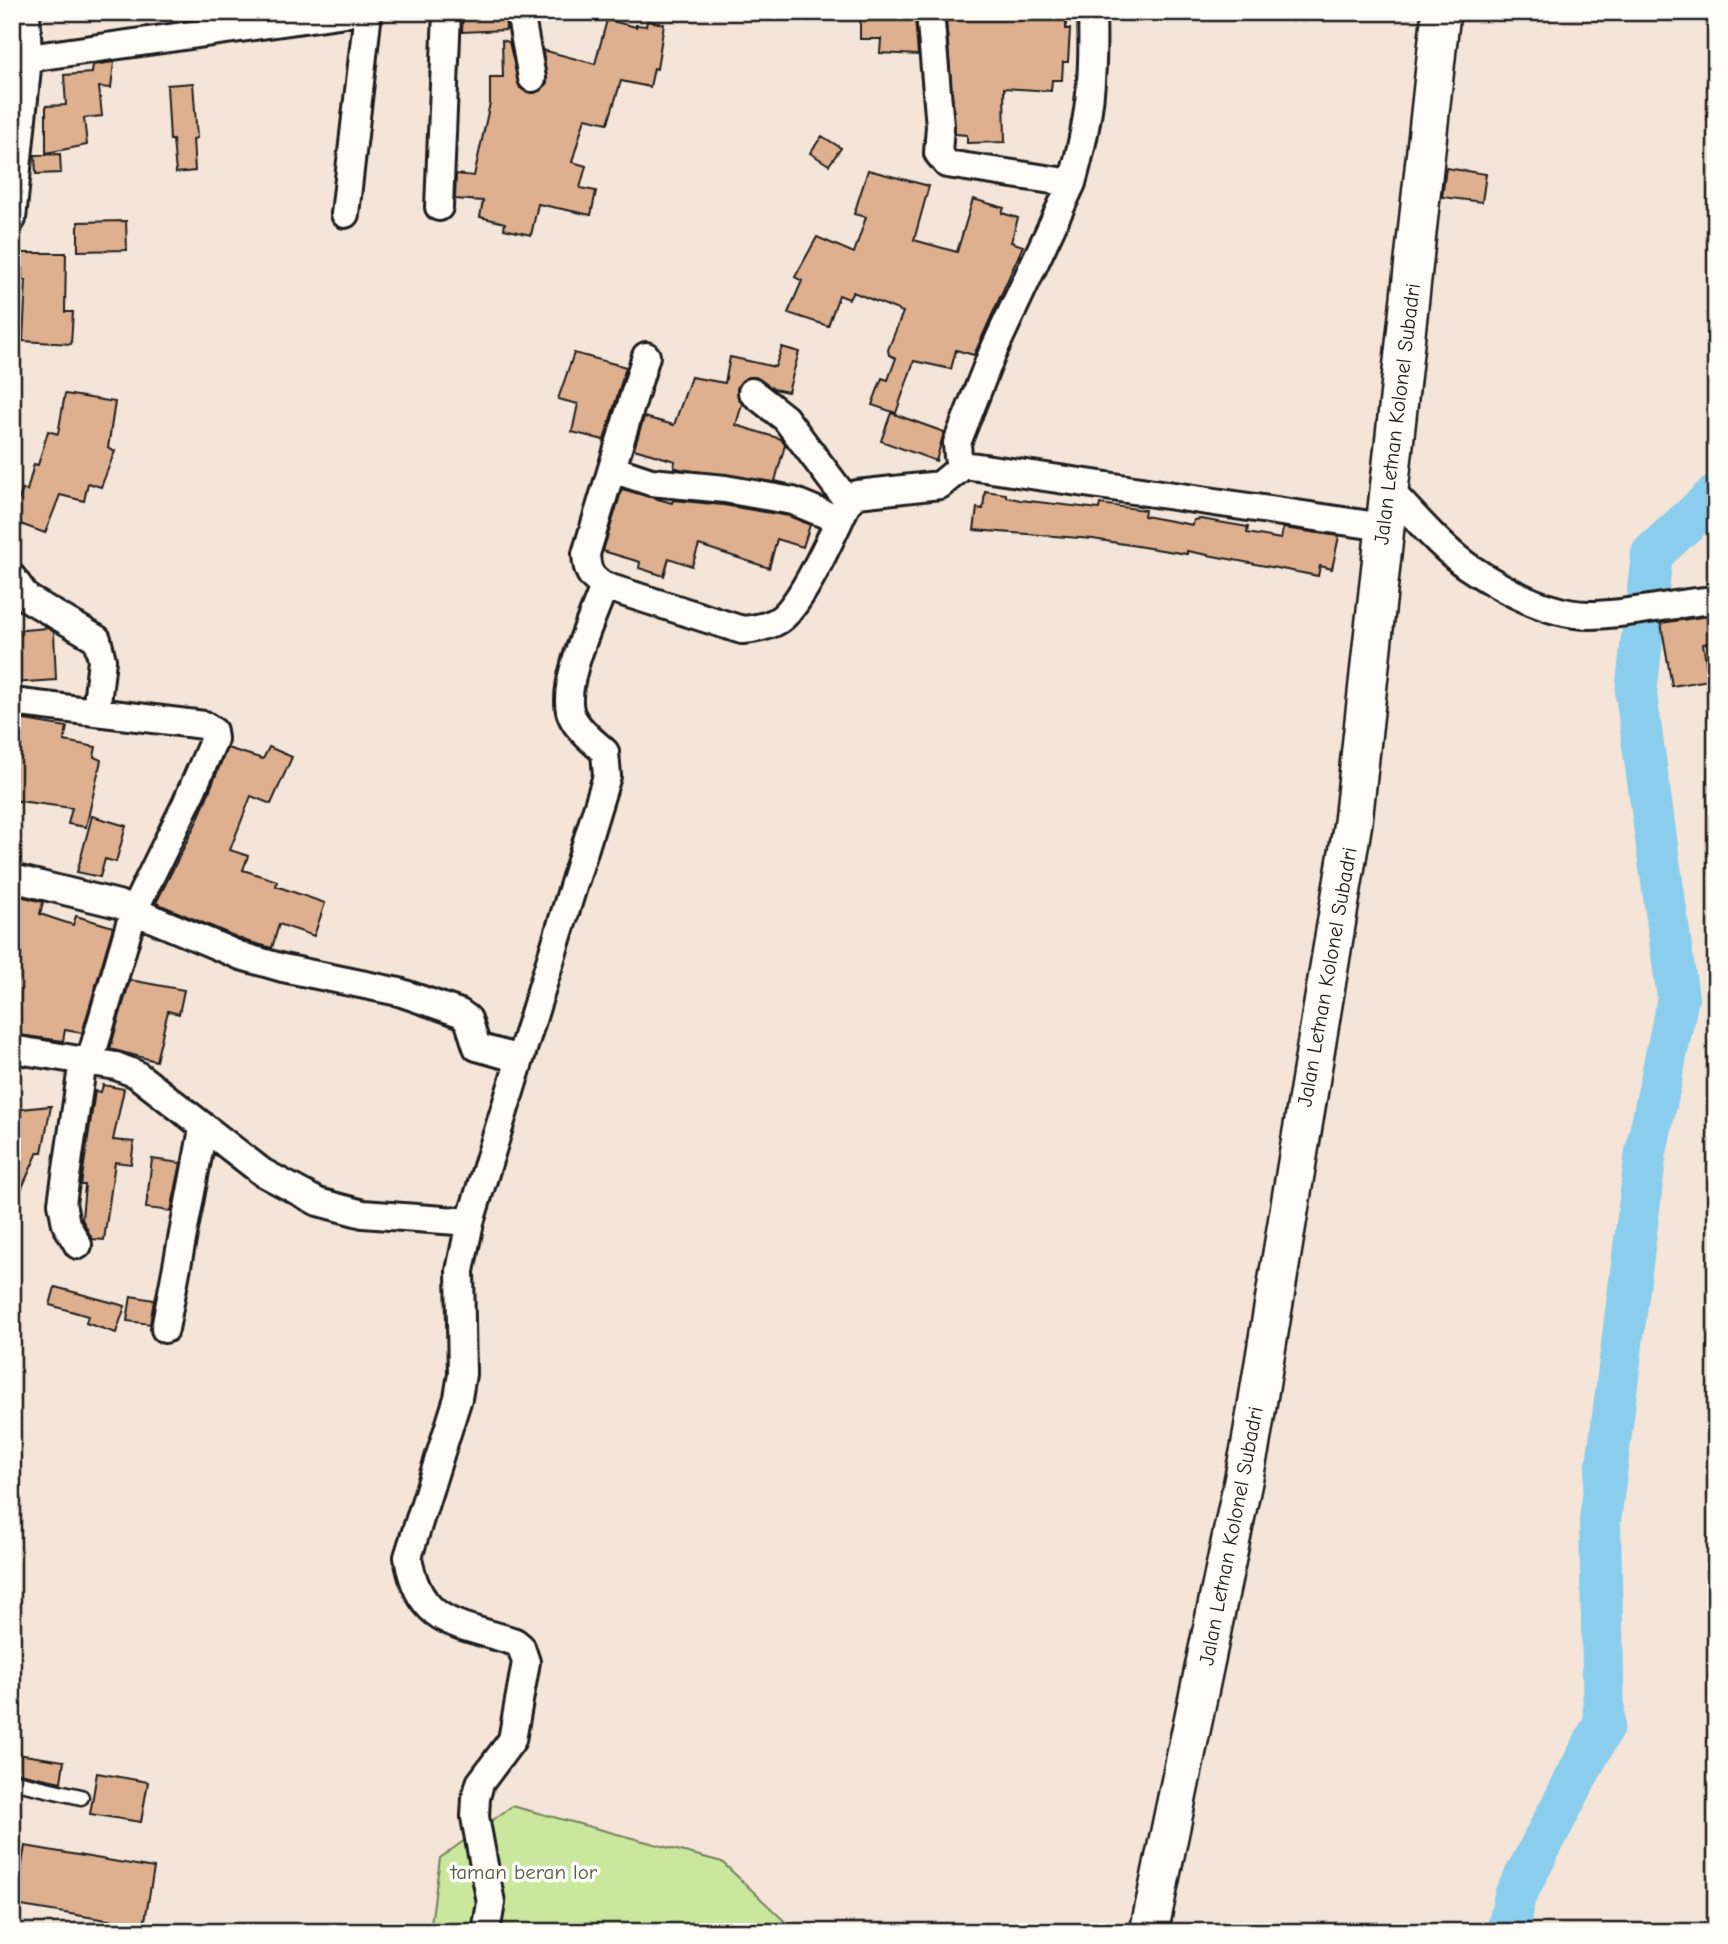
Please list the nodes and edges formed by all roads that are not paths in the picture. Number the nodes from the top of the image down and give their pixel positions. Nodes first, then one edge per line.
1 (353, 12) edge
2 (368, 12) edge
3 (447, 12) edge
4 (520, 12) edge
5 (930, 12) edge
6 (1091, 12) edge
7 (1441, 12) edge
8 (26, 22) edge
9 (20, 57) edge
10 (532, 78) dead end
11 (1072, 183) junction
12 (439, 207) dead end
13 (345, 214) dead end
14 (12, 219) edge
15 (646, 356) dead end
16 (752, 392) dead end
17 (964, 465) junction
18 (612, 469) junction
19 (1390, 491) junction
20 (844, 511) junction
21 (1384, 527) junction
22 (12, 577) edge
23 (604, 586) junction
24 (1716, 600) edge
25 (12, 702) edge
26 (96, 712) junction
27 (12, 878) edge
28 (134, 911) junction
29 (12, 1049) edge
30 (520, 1059) junction
31 (87, 1061) junction
32 (203, 1129) junction
33 (470, 1222) junction
34 (78, 1245) dead end
35 (165, 1329) dead end
36 (12, 1781) edge
37 (81, 1797) dead end
38 (486, 1932) edge
39 (1149, 1932) edge

1 - 9 street
2 - 13 street
3 - 12 street
4 - 10 street
5 - 11 street
6 - 11 street
7 - 19 main road, Jalan Letnan Kolonel Subadri
8 - 9 street
9 - 14 street
11 - 17 street
15 - 18 street
16 - 20 street
17 - 20 street
17 - 21 street
18 - 20 street
18 - 23 street
19 - 21 main road, Jalan Letnan Kolonel Subadri
19 - 24 street
20 - 23 street
21 - 39 main road, Jalan Letnan Kolonel Subadri
22 - 26 street
23 - 30 street
25 - 26 street
26 - 28 street
27 - 28 street
28 - 30 street
28 - 31 street
29 - 31 street
30 - 33 street
31 - 32 street
31 - 34 street
32 - 33 street
32 - 35 street
33 - 38 street
36 - 37 lane

